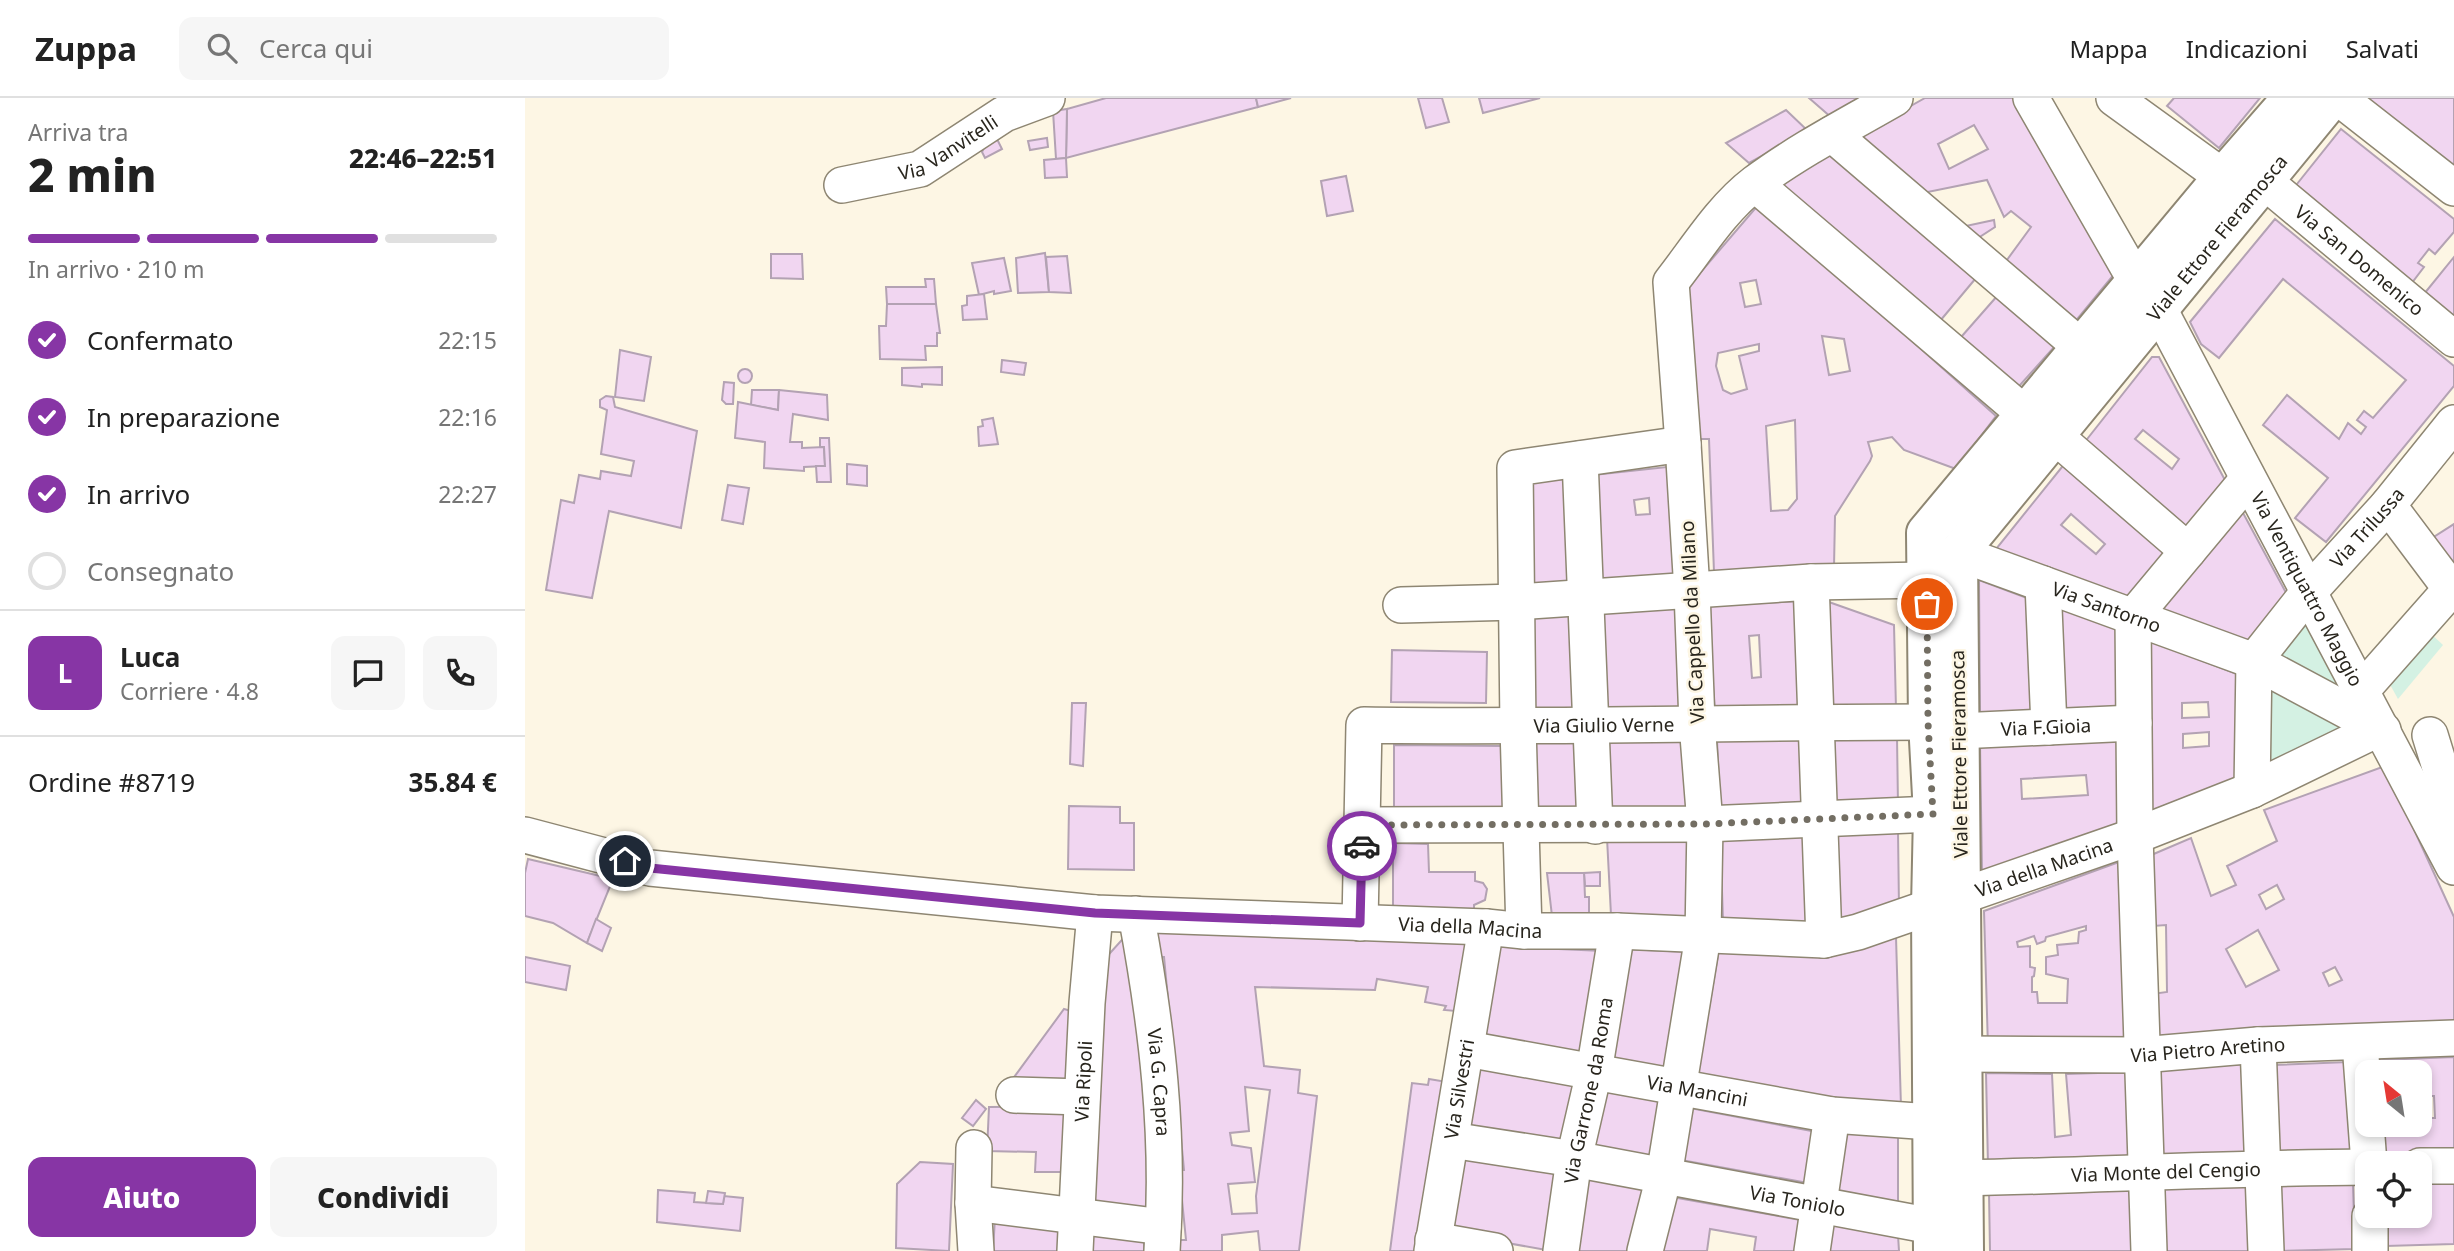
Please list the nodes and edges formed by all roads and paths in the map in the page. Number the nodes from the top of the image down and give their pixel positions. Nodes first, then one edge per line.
1 (1047, 98) edge
2 (1895, 98) edge
3 (2031, 98) edge
4 (2114, 98) edge
5 (2292, 98) edge
6 (2332, 98) edge
7 (2339, 98) edge
8 (2153, 109) edge
9 (1832, 134) junction
10 (2223, 177) junction
11 (2265, 181) junction
12 (842, 184) dead end
13 (1755, 184) junction
14 (2454, 188) edge
15 (2147, 295) junction
16 (2454, 339) edge
17 (2081, 347) junction
18 (2454, 423) edge
19 (2040, 425) junction
20 (1683, 444) junction
21 (1580, 459) junction
22 (2248, 479) junction
23 (2388, 505) junction
24 (2188, 551) junction
25 (1958, 553) junction
26 (1927, 580) junction
27 (1811, 582) junction
28 (2043, 584) junction
29 (1692, 591) junction
30 (1586, 598) junction
31 (2308, 601) junction
32 (1517, 602) junction
33 (1401, 606) dead end
34 (2133, 617) junction
35 (2255, 661) junction
36 (2361, 691) junction
37 (1816, 722) junction
38 (1697, 723) junction
39 (2134, 723) junction
40 (1591, 726) junction
41 (1943, 726) junction
42 (1518, 727) junction
43 (2049, 727) junction
44 (2386, 732) junction
45 (2442, 738) edge
46 (2257, 778) junction
47 (2454, 813) edge
48 (1933, 814) junction
49 (1819, 820) junction
50 (1705, 824) junction
51 (1362, 825) junction
52 (1521, 825) junction
53 (1595, 826) junction
54 (525, 835) edge
55 (2135, 835) junction
56 (2454, 867) edge
57 (1946, 902) junction
58 (1095, 913) junction
59 (1136, 914) junction
60 (1360, 923) junction
61 (1486, 927) junction
62 (1524, 931) junction
63 (1617, 931) junction
64 (1703, 936) junction
65 (1824, 940) junction
66 (2454, 1038) edge
67 (2360, 1043) junction
68 (2258, 1045) junction
69 (1467, 1049) junction
70 (1963, 1054) junction
71 (2141, 1055) junction
72 (1594, 1072) junction
73 (1678, 1088) junction
74 (1014, 1095) dead end
75 (1082, 1097) junction
76 (1832, 1115) junction
77 (1931, 1122) junction
78 (1451, 1140) junction
79 (974, 1148) dead end
80 (2367, 1151) edge
81 (1574, 1159) junction
82 (2355, 1165) edge
83 (2432, 1166) edge
84 (2454, 1166) edge
85 (2263, 1168) junction
86 (2147, 1174) junction
87 (1664, 1176) junction
88 (1963, 1178) junction
89 (973, 1203) junction
90 (1819, 1205) junction
91 (1077, 1216) junction
92 (2370, 1228) edge
93 (1932, 1238) edge
94 (1163, 1239) edge
95 (1433, 1246) edge
96 (1487, 1250) edge
97 (976, 1251) edge
98 (1075, 1251) edge
99 (1561, 1251) edge
100 (1646, 1251) edge
101 (1812, 1251) edge
102 (1964, 1251) edge
103 (2149, 1251) edge
104 (2266, 1251) edge
105 (2370, 1251) edge

1 - 12 street, Via Vanvitelli
2 - 9 street, Via Cappello da Milano
3 - 15 street, Via Ventiquattro Maggio
4 - 8 street
5 - 10 main road
6 - 11 main road, Viale Ettore Fieramosca
7 - 14 street
8 - 10 street
9 - 13 street, Via Cappello da Milano
9 - 17 street
10 - 15 main road
11 - 15 main road, Viale Ettore Fieramosca
11 - 16 street, Via San Domenico
13 - 19 street
13 - 20 street, Via Cappello da Milano
15 - 17 main road
15 - 19 main road, Viale Ettore Fieramosca
15 - 22 street, Via Ventiquattro Maggio
17 - 19 main road
18 - 23 street, Via Trilussa
19 - 24 street
19 - 25 main road, Viale Ettore Fieramosca
19 - 26 main road, Viale Ettore Fieramosca
20 - 21 street
20 - 29 street, Via Cappello da Milano
21 - 30 street
21 - 32 street
22 - 24 street
22 - 31 street, Via Ventiquattro Maggio
23 - 31 street, Via Trilussa
23 - 36 street
24 - 34 street
25 - 28 street, Via Santorno
25 - 41 main road, Viale Ettore Fieramosca
26 - 27 street
26 - 41 main road, Viale Ettore Fieramosca
27 - 29 street
27 - 37 street
28 - 34 street, Via Santorno
28 - 43 street
29 - 30 street
29 - 38 street, Via Cappello da Milano
30 - 32 street
30 - 40 street
31 - 35 street, Via Trilussa
31 - 36 street, Via Ventiquattro Maggio
32 - 33 street
32 - 42 street
34 - 35 street, Via Santorno
34 - 39 street
35 - 44 street, Via Santorno
35 - 46 street
36 - 44 street, Via Ventiquattro Maggio
37 - 38 street, Via Giulio Verne
37 - 41 street, Via Giulio Verne
37 - 49 street
38 - 40 street, Via Giulio Verne
38 - 50 street, Via Cappello da Milano
39 - 43 street, Via F.Gioia
39 - 55 street
40 - 42 street, Via Giulio Verne
40 - 53 street
41 - 43 street, Via F.Gioia
41 - 48 main road, Viale Ettore Fieramosca
41 - 57 main road, Viale Ettore Fieramosca
42 - 51 street, Via Giulio Verne
42 - 52 street
44 - 45 street
44 - 46 street, Via della Macina
44 - 56 street, Via Ventiquattro Maggio
45 - 47 street
46 - 55 street, Via della Macina
48 - 49 street
48 - 57 main road, Viale Ettore Fieramosca
49 - 50 street
49 - 65 street
50 - 53 street
50 - 64 street, Via Cappello da Milano
51 - 52 street
51 - 60 street
52 - 53 street
52 - 62 street
54 - 58 street, Via della Macina
55 - 57 street, Via della Macina
55 - 71 street
57 - 65 street, Via della Macina
57 - 70 main road, Viale Ettore Fieramosca
57 - 77 main road, Viale Ettore Fieramosca
58 - 59 street, Via della Macina
58 - 75 street, Via Ripoli
59 - 60 street, Via della Macina
59 - 94 street, Via G. Capra
60 - 61 street, Via della Macina
61 - 62 street, Via della Macina
61 - 69 street, Via Silvestri
62 - 63 street, Via della Macina
63 - 64 street, Via della Macina
63 - 72 street, Via Garrone da Roma
64 - 65 street, Via della Macina
64 - 73 street, Via Cappello da Milano
66 - 67 street, Via Pietro Aretino
67 - 68 street, Via Pietro Aretino
67 - 80 street
68 - 71 street, Via Pietro Aretino
68 - 85 street
69 - 72 street, Via Mancini
69 - 78 street, Via Silvestri
70 - 71 street, Via Pietro Aretino
70 - 88 main road, Viale Ettore Fieramosca
71 - 86 street
72 - 73 street, Via Mancini
72 - 81 street, Via Garrone da Roma
73 - 76 street, Via Mancini
73 - 87 street, Via Cappello da Milano
74 - 75 street
75 - 91 street, Via Ripoli
76 - 77 street, Via Mancini
76 - 90 street
77 - 93 main road, Viale Ettore Fieramosca
78 - 81 street, Via Toniolo
78 - 95 street, Via Silvestri
79 - 89 street
81 - 87 street, Via Toniolo
81 - 99 street, Via Garrone da Roma
82 - 85 street, Via Monte del Cengio
83 - 84 street
85 - 86 street, Via Monte del Cengio
85 - 104 street
86 - 88 street, Via Monte del Cengio
86 - 103 street
87 - 90 street, Via Toniolo
87 - 100 street, Via Cappello da Milano
88 - 102 main road, Viale Ettore Fieramosca
89 - 91 street
89 - 97 street
90 - 93 street, Via Toniolo
90 - 101 street
91 - 94 street
91 - 98 street, Via Ripoli
92 - 105 street
95 - 96 street

